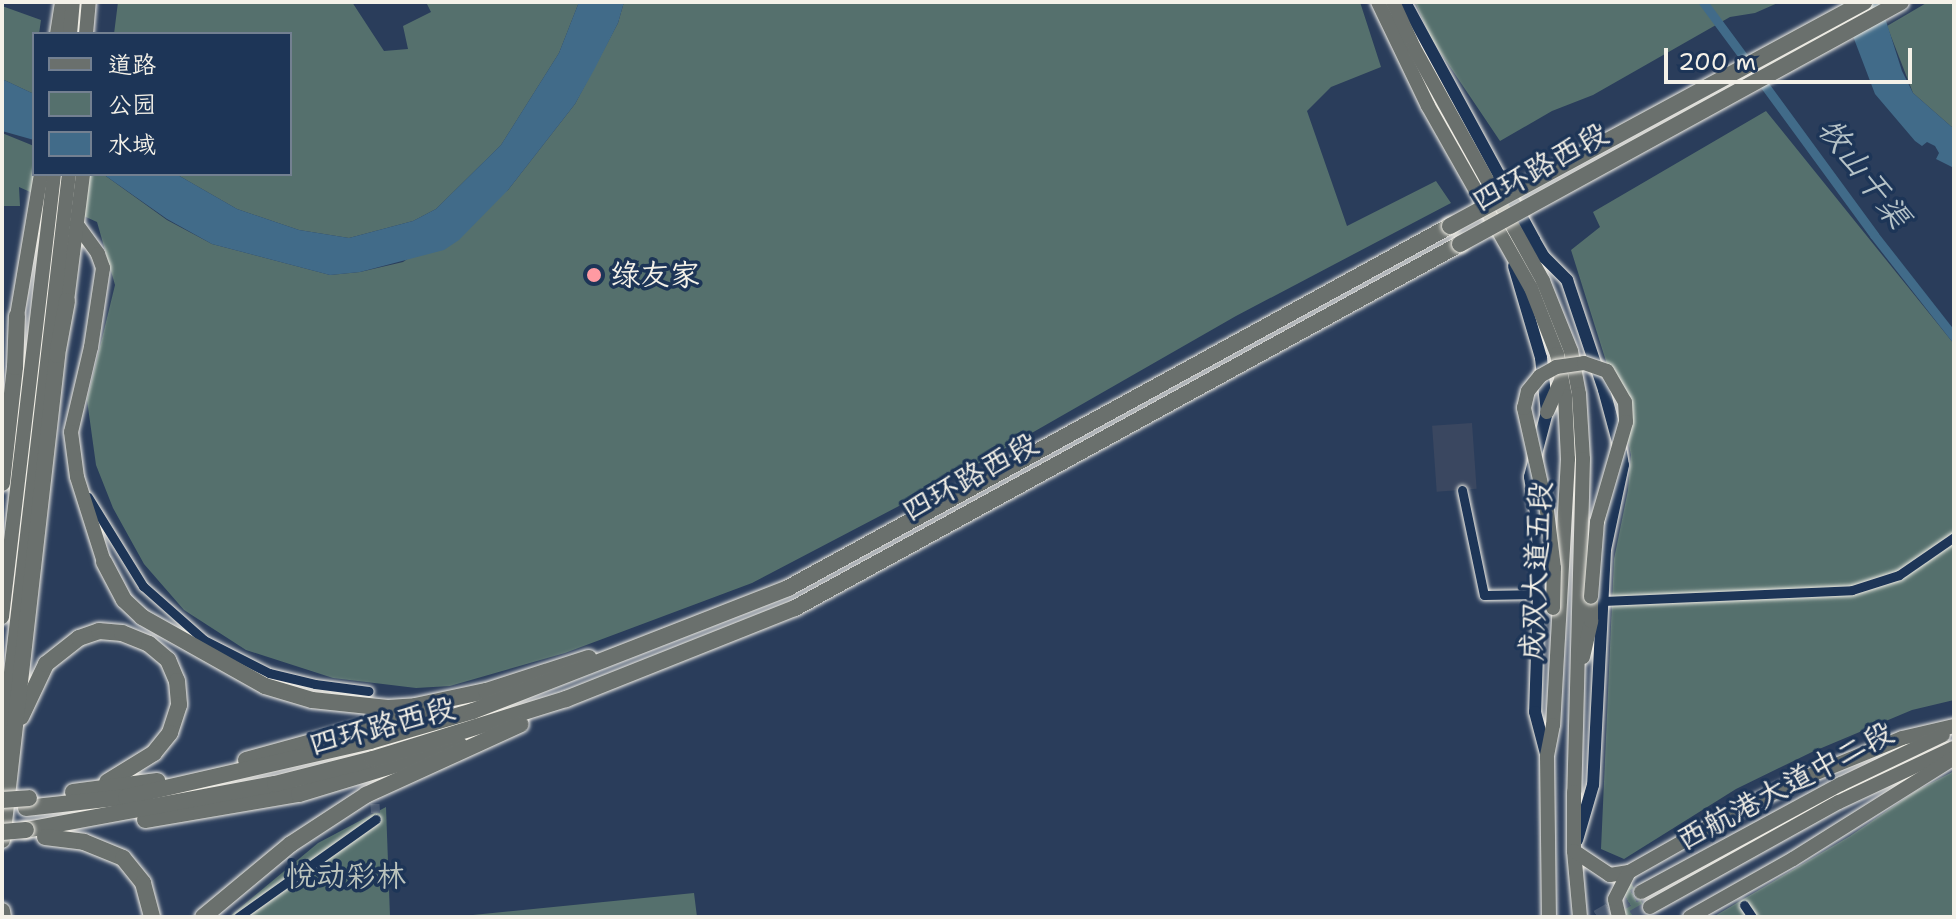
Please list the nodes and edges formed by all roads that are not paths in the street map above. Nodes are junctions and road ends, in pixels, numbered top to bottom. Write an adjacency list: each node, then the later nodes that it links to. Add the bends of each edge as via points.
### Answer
1 (62, 2): 9 (main road)
2 (73, 2): 10 (main road)
3 (92, 2): 11 (main road); 12 (main road)
4 (1378, 2): 19 (main road, 成双大道五段, via 1394,42)
5 (1393, 2): 35 (main road, 成双大道五段, via 1527,251 1571,351 1583,459)
6 (1405, 2): 32 (street, via 1534,240 1567,280 1577,306 1623,465)
7 (1864, 2): 34 (highway, 四环路西段, bridge, via 788,588)
8 (1901, 2): 38 (highway, 四环路西段, bridge, via 795,608)
9 (57, 32)
10 (70, 32)
11 (86, 32)
12 (95, 32)
13 (41, 176): 17 (main road)
14 (53, 176): 17 (main road)
15 (69, 176): 18 (main road)
16 (83, 176): 18 (main road)
17 (45, 200): 21 (main road); 33 (main road)
18 (74, 218): 20 (main road); 26 (main road, via 103,268 71,432); 44 (main road)
19 (1510, 251): 23 (main road, 成双大道五段, via 1545,322); 24 (street, via 1541,358)
20 (67, 301): 42 (highway)
21 (17, 316): 22 (highway)
22 (15, 367): 25 (highway); 27 (highway)
23 (1562, 380): 24 (main road); 39 (main road, 成双大道五段, via 1568,459)
24 (1547, 412): 31 (street, via 1530,477 1538,526)
25 (2, 429)
26 (77, 477): 30 (main road); 36 (street, via 143,586 204,640 269,673)
27 (2, 483)
28 (1462, 490): 31 (street, via 1484,595)
29 (1954, 537): 32 (street, via 1899,575 1852,590)
30 (104, 562): 37 (highway, via 124,600 142,617 265,686 312,700 388,708)
31 (1539, 594): 45 (street, via 1535,712)
32 (1597, 599): 35 (main road); 39 (main road, bridge, via 1597,522 1626,422 1625,402 1607,371 1584,363 1556,367 1540,376 1528,391 1524,408 1554,568); 55 (street, via 1593,785)
33 (2, 617)
34 (652, 641): 37 (highway); 49 (highway, 四环路西段, via 473,711 370,741 126,797)
35 (1576, 689): 55 (main road, 成双大道五段)
36 (369, 691)
37 (486, 691): 47 (highway, via 269,754 162,780)
38 (566, 699): 40 (highway); 53 (highway, 四环路西段, via 388,755)
39 (1553, 725): 45 (main road, 成双大道五段)
40 (515, 727): 53 (highway, via 299,794); 65 (highway, via 366,795 278,853)
41 (1954, 728): 56 (main road, via 1902,738 1809,776); 57 (main road, 西航港大道中二段)
42 (15, 730): 47 (highway, via 46,664 79,638 99,631 135,635 168,660 179,705 170,733 154,753 114,780); 54 (highway)
43 (1954, 748): 59 (main road, 西航港大道中二段, via 1839,802)
44 (2, 750)
45 (1547, 756): 60 (main road, 成双大道五段)
46 (1954, 758): 69 (main road)
47 (72, 792): 49 (highway)
48 (2, 800): 49 (highway, bridge)
49 (27, 803): 50 (highway, 四环路西段)
50 (2, 811)
51 (376, 819): 66 (street)
52 (2, 832): 53 (highway, 四环路西段, bridge)
53 (33, 836): 54 (highway); 64 (highway, via 84,842 123,858 143,883)
54 (2, 841)
55 (1574, 851): 56 (main road, via 1610,875); 61 (main road, 成双大道五段)
56 (1629, 872): 68 (main road, via 1615,899)
57 (1641, 892)
58 (1744, 905): 70 (street)
59 (1650, 907)
60 (1548, 910): 67 (main road)
61 (1580, 910)
62 (2, 911): 63 (highway)
63 (3, 917)
64 (152, 917)
65 (203, 917)
66 (238, 917)
67 (1538, 917)
68 (1619, 917)
69 (1690, 917)
70 (1752, 917)

